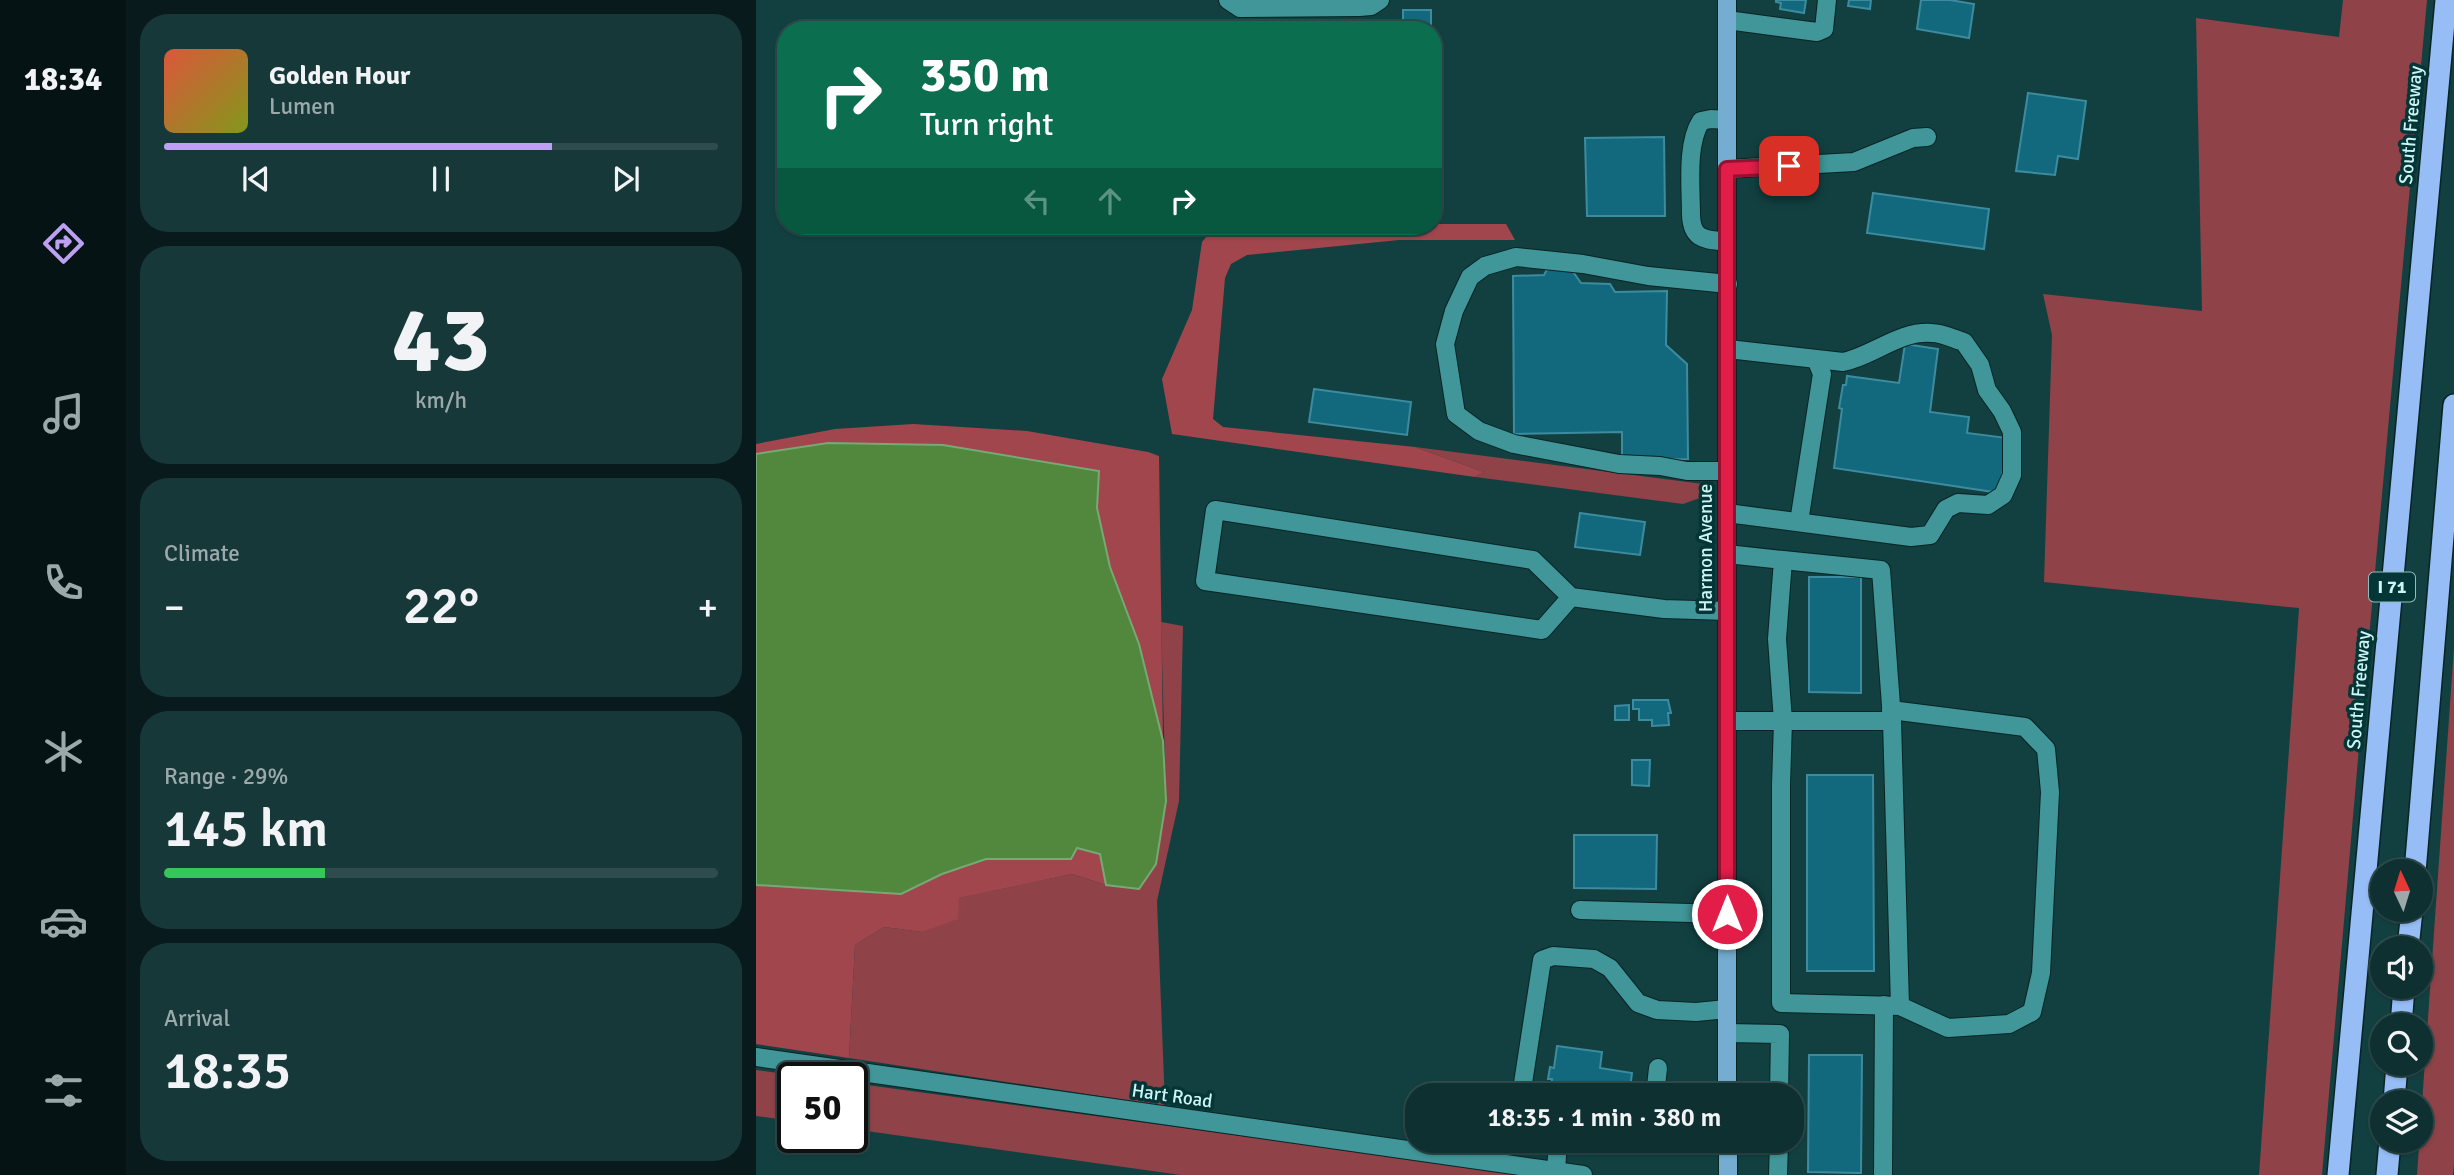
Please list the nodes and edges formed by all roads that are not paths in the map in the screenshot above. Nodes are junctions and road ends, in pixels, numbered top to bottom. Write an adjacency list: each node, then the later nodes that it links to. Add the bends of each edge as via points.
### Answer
1 (1228, 0): 2 (street, via 1240,8 1359,7)
2 (1380, 0)
3 (1727, 0): 6 (main road, Harmon Avenue)
4 (1827, 0): 6 (street, via 1824,29 1817,32)
5 (2446, 0): 49 (highway, South Freeway / I 71)
6 (1727, 20): 7 (main road, Harmon Avenue)
7 (1727, 120): 9 (main road, Harmon Avenue); 10 (street, via 1701,121 1695,130 1690,215 1695,233)
8 (1927, 137): 9 (street, via 1913,138 1854,162)
9 (1727, 169): 10 (main road, Harmon Avenue)
10 (1727, 242): 11 (main road, Harmon Avenue)
11 (1728, 284): 12 (main road, Harmon Avenue); 15 (street, via 1516,257 1485,265 1470,277 1445,344 1456,414 1479,431 1514,444 1619,464)
12 (1728, 349): 13 (street); 15 (main road, Harmon Avenue)
13 (1816, 359): 17 (street, via 1822,374); 17 (street, via 1843,362 1910,335 1932,332 1964,342 2012,432 2012,466 2003,495 1988,505 1958,503 1946,509 1930,535 1911,537)
14 (2454, 405): 25 (highway, I 71)
15 (1727, 471): 16 (main road, Harmon Avenue)
16 (1727, 513): 17 (street); 18 (main road, Harmon Avenue)
17 (1800, 522)
18 (1727, 554): 19 (street); 21 (main road, Harmon Avenue)
19 (1783, 561): 22 (street, via 1881,570); 24 (street, via 1777,639)
20 (1571, 597): 20 (street, via 1542,630 1205,581 1216,510 1532,560); 21 (street, via 1664,609)
21 (1727, 611): 23 (main road, Harmon Avenue)
22 (1891, 715): 24 (street); 29 (street); 29 (street, via 2025,727 2046,748 2050,792 2041,973 2032,1012 2009,1024 1948,1028)
23 (1727, 721): 24 (street); 27 (main road, Harmon Avenue)
24 (1783, 722): 28 (street)
25 (2417, 859)
26 (1580, 910): 27 (street)
27 (1727, 914): 30 (main road, Harmon Avenue)
28 (1781, 1003): 29 (street); 32 (street)
29 (1892, 1005): 48 (street)
30 (1727, 1009): 31 (main road, Harmon Avenue); 35 (street, via 1657,1010 1637,1003 1610,968 1594,959 1553,956 1542,960)
31 (1727, 1033): 32 (street); 37 (main road, Harmon Avenue)
32 (1780, 1034): 38 (street)
33 (756, 1057): 43 (street, Hart Road)
34 (1658, 1068): 36 (street)
35 (1523, 1083)
36 (1656, 1083)
37 (1727, 1083)
38 (1779, 1083)
39 (1557, 1153): 44 (street)
40 (1728, 1153): 46 (main road)
41 (1779, 1153): 47 (street)
42 (2389, 1153): 50 (highway)
43 (1503, 1170): 44 (street, Hart Road)
44 (1556, 1171): 45 (street, Hart Road)
45 (1583, 1175)
46 (1728, 1175)
47 (1778, 1175)
48 (1884, 1175)
49 (2338, 1175)
50 (2387, 1175)

